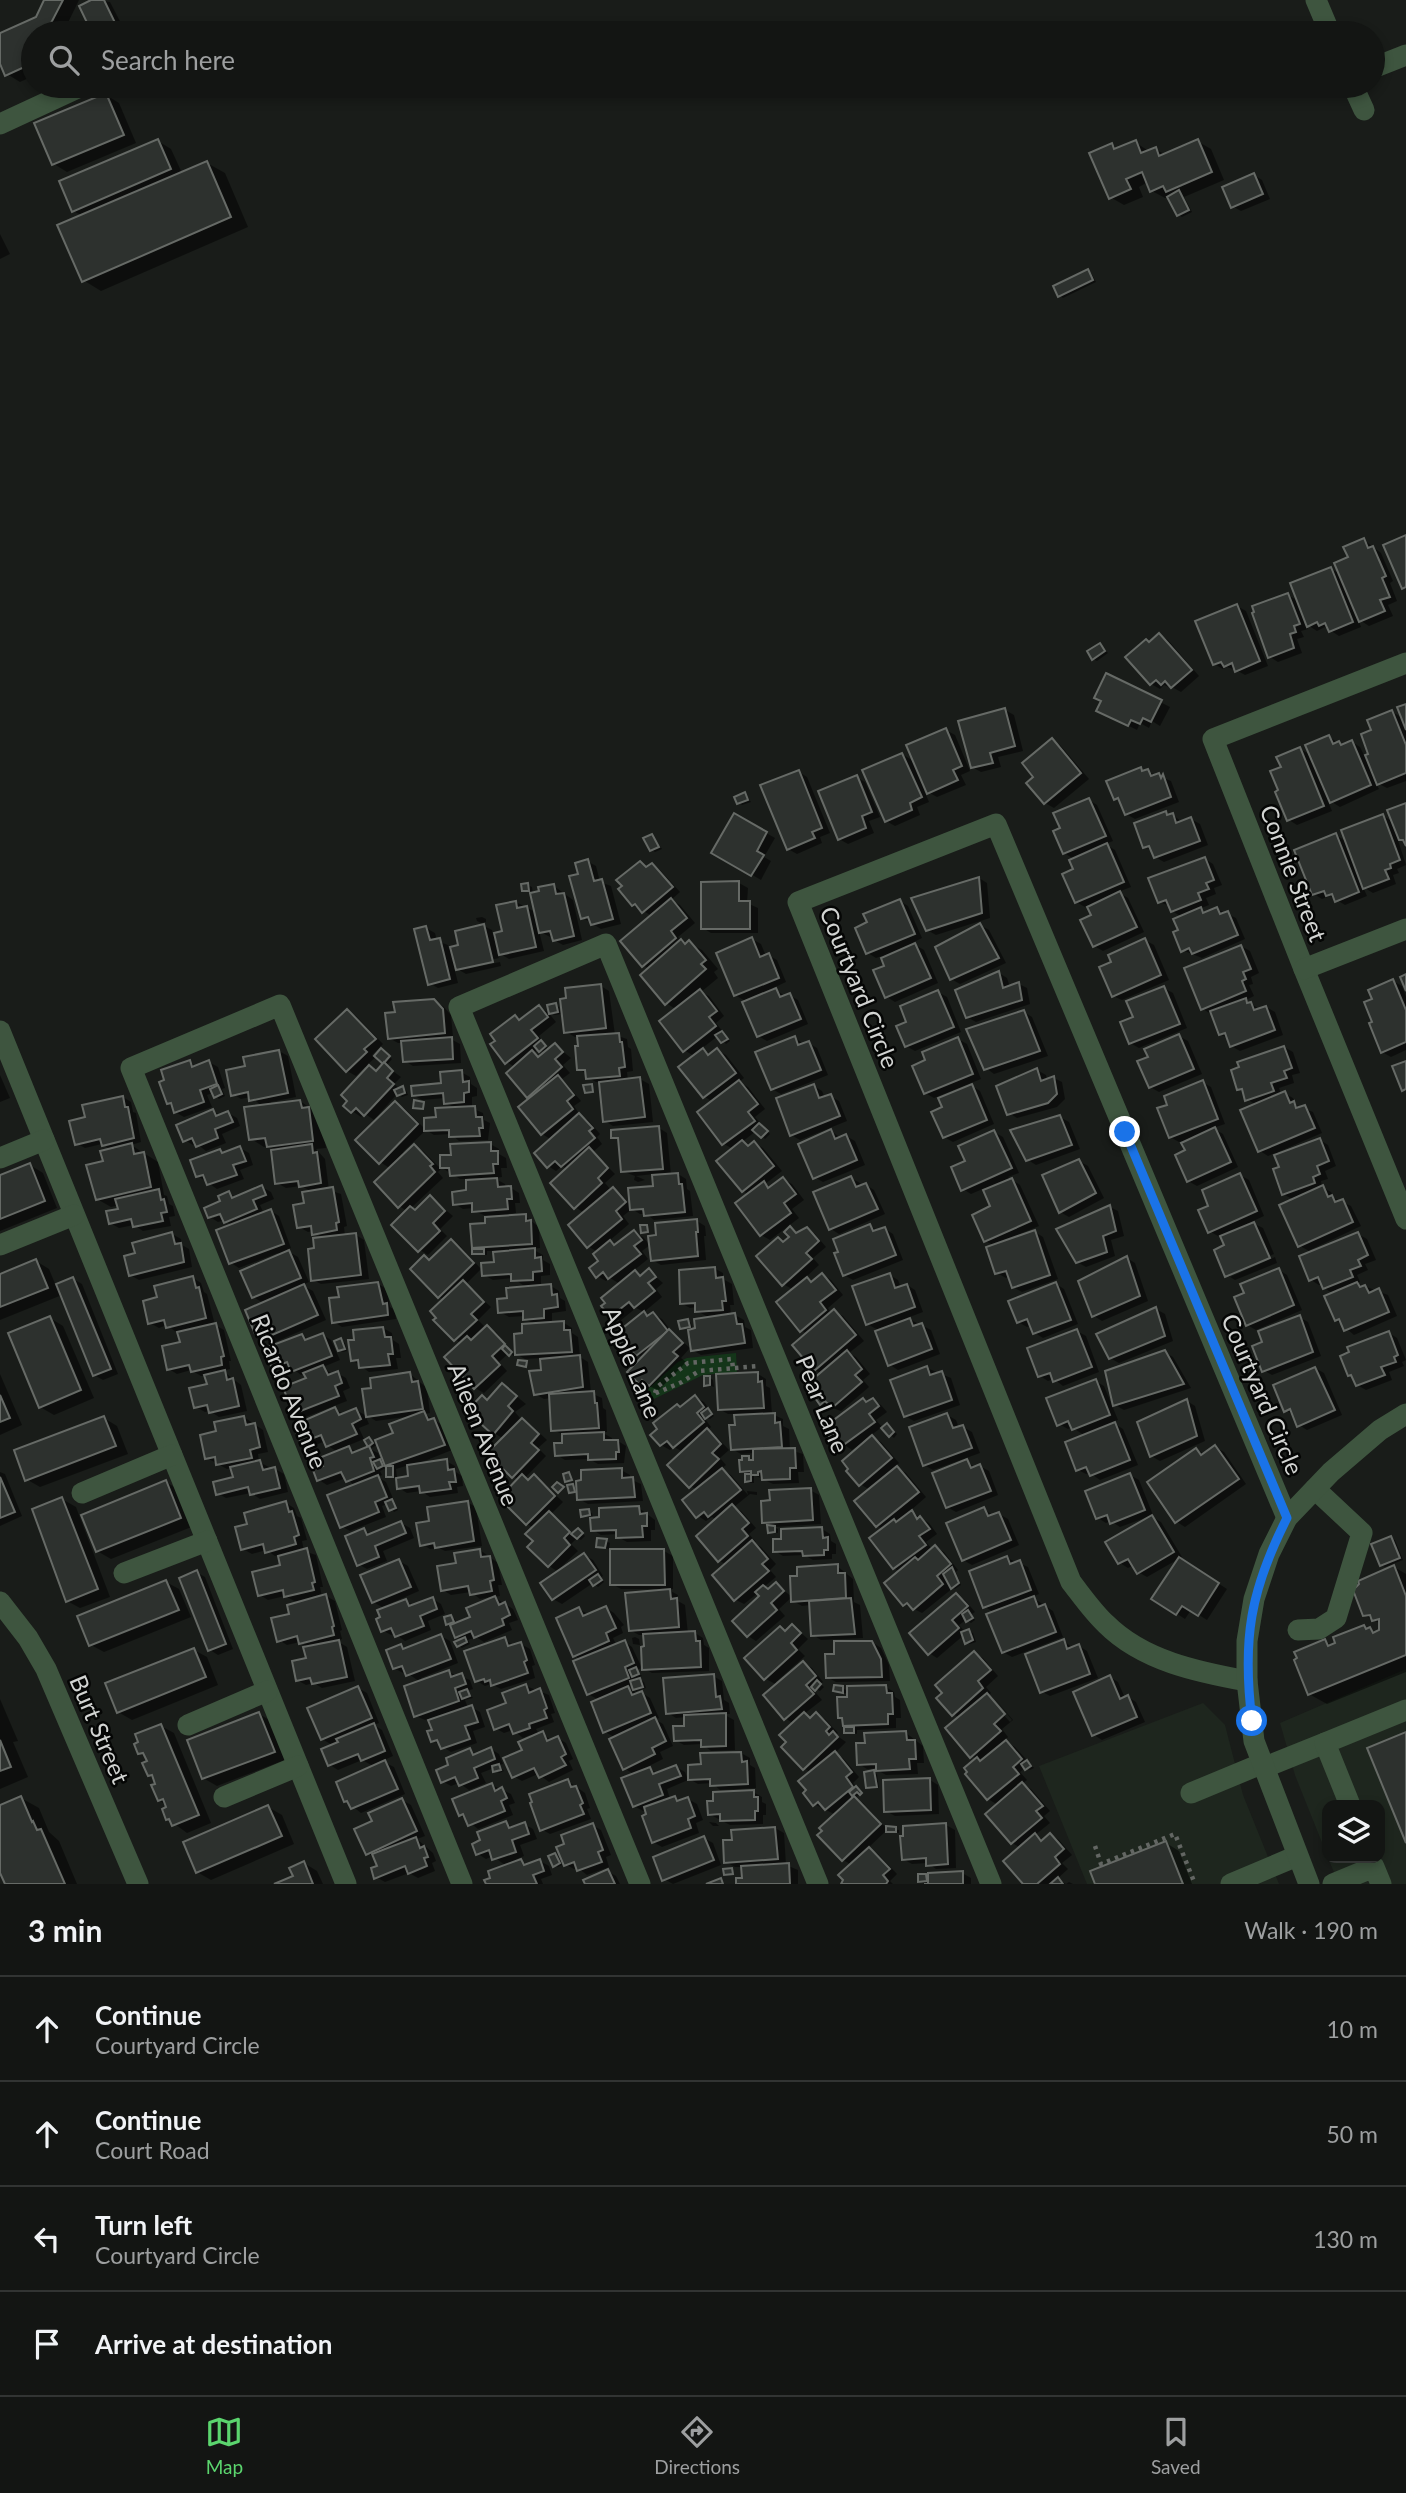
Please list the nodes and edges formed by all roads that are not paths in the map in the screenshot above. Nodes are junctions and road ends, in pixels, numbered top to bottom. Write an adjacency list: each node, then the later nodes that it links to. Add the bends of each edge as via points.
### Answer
1 (1316, 0): 2 (street)
2 (1325, 21)
3 (1406, 55): 4 (street)
4 (1385, 63)
5 (56, 98): 8 (street)
6 (1358, 98): 7 (street)
7 (1364, 110)
8 (0, 124)
9 (1406, 663): 12 (street, Connie Street, via 1213,739)
10 (1406, 929): 12 (street)
11 (606, 944): 46 (street, Apple Lane, via 460,1007); 47 (street, Pear Lane)
12 (1304, 969): 17 (street, Connie Street)
13 (280, 1004): 44 (street, Ricardo Avenue, via 131,1068); 45 (street, Aileen Avenue)
14 (0, 1031): 15 (street)
15 (44, 1140): 16 (street); 18 (street)
16 (0, 1158)
17 (1401, 1188): 19 (street, Connie Street)
18 (75, 1215): 20 (street); 22 (street)
19 (1406, 1219)
20 (0, 1245)
21 (1406, 1414): 23 (street, via 1380,1430)
22 (172, 1455): 24 (street); 26 (street)
23 (1315, 1489): 25 (street); 29 (street, via 1362,1533 1336,1618 1319,1629)
24 (82, 1493)
25 (1287, 1518): 30 (street, via 1254,1599); 30 (street, Courtyard Circle, via 996,824 798,902 1071,1582 1107,1625 1142,1650 1193,1671)
26 (207, 1541): 27 (street); 31 (street)
27 (124, 1573)
28 (0, 1602): 42 (street, Burt Street, via 46,1669)
29 (1298, 1630)
30 (1247, 1681): 36 (street, via 1254,1741)
31 (267, 1691): 33 (street); 35 (street)
32 (1406, 1710): 34 (street)
33 (188, 1725)
34 (1325, 1743): 36 (street); 39 (street)
35 (298, 1766): 38 (street); 43 (street)
36 (1262, 1766): 37 (street); 40 (street)
37 (1191, 1793)
38 (224, 1797)
39 (1348, 1800)
40 (1297, 1856): 48 (street); 49 (street)
41 (1375, 1870): 50 (street)
42 (138, 1884)
43 (346, 1884)
44 (462, 1884)
45 (640, 1884)
46 (818, 1884)
47 (991, 1884)
48 (1231, 1884)
49 (1309, 1884)
50 (1333, 1884)

